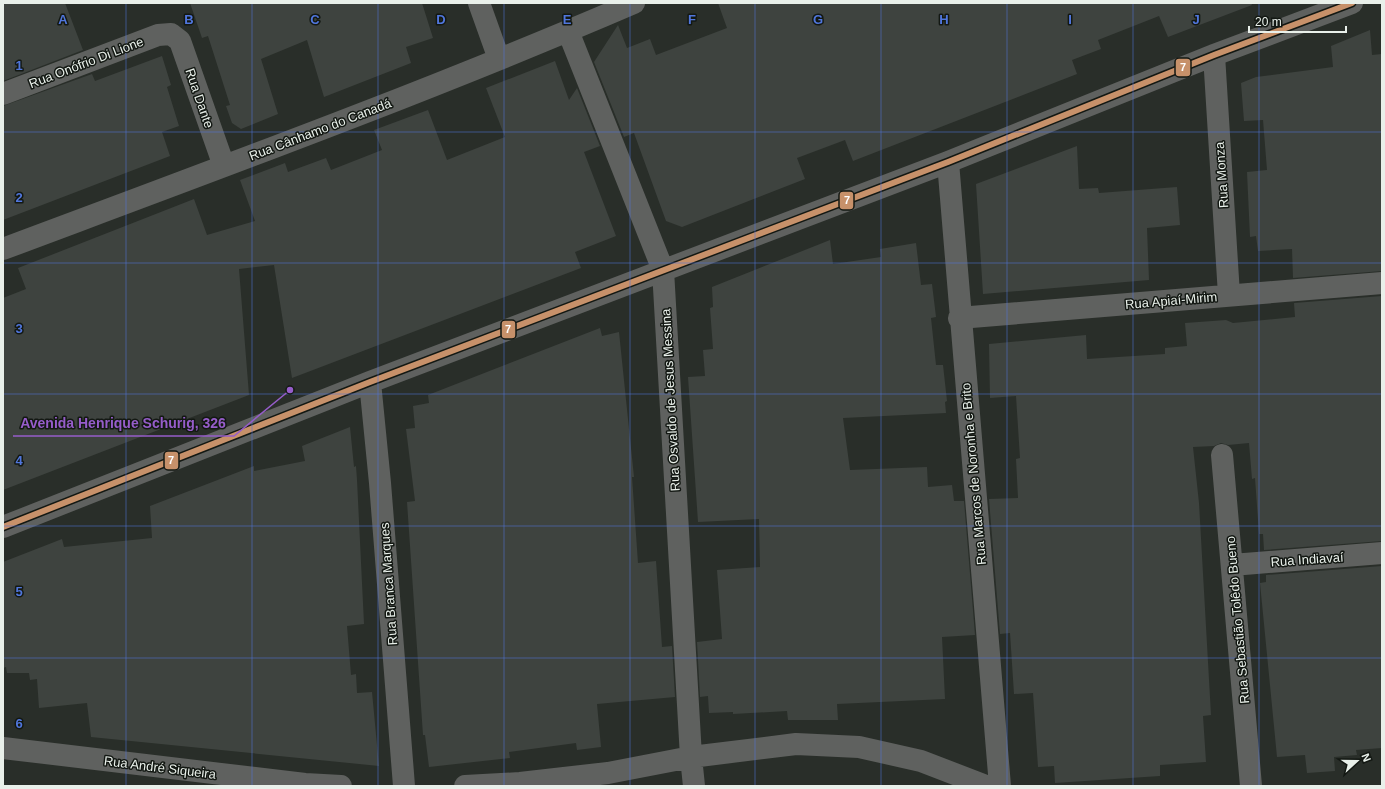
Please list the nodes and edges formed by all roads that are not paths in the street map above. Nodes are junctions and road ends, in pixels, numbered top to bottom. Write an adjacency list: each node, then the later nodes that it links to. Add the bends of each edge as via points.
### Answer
1 (479, 3): 7 (street)
2 (634, 3): 4 (street, Rua Cânhamo do Canadá)
3 (1352, 3): 6 (street)
4 (568, 31): 7 (street, Rua Cânhamo do Canadá); 12 (street, Rua Osvaldo de Jesus Messina)
5 (171, 34): 8 (street, Rua Onófrio Di Lione, via 158,35); 10 (street, Rua Dante, via 180,41)
6 (1214, 55): 9 (street); 14 (street, Rua Monza)
7 (499, 59): 10 (street, Rua Cânhamo do Canadá)
8 (3, 94)
9 (948, 162): 12 (street); 15 (street, Rua Marcos de Noronha e Brito)
10 (224, 166): 11 (street, Rua Cânhamo do Canadá)
11 (3, 249)
12 (663, 270): 16 (street); 22 (street, Rua Osvaldo de Jesus Messina)
13 (1382, 283): 14 (street, Rua Apiaí-Mirim)
14 (1229, 295): 15 (street, Rua Apiaí-Mirim)
15 (959, 318): 28 (street, Rua Marcos de Noronha e Brito)
16 (370, 382): 18 (street); 24 (street, Rua Branca Marques)
17 (1222, 455): 20 (street, Rua Sebastião Tolêdo Bueno)
18 (3, 526)
19 (1382, 553): 20 (street, Rua Indiavaí)
20 (1232, 565): 29 (street, Rua Sebastião Tolêdo Bueno)
21 (3, 748): 23 (street, Rua André Siqueira, via 305,784)
22 (691, 757): 25 (street, via 608,773 520,783); 26 (street, Rua Osvaldo de Jesus Messina); 27 (street, via 796,744 859,746 921,761)
23 (341, 786)
24 (404, 786)
25 (464, 786)
26 (694, 786)
27 (986, 786)
28 (1000, 786)
29 (1252, 786)

